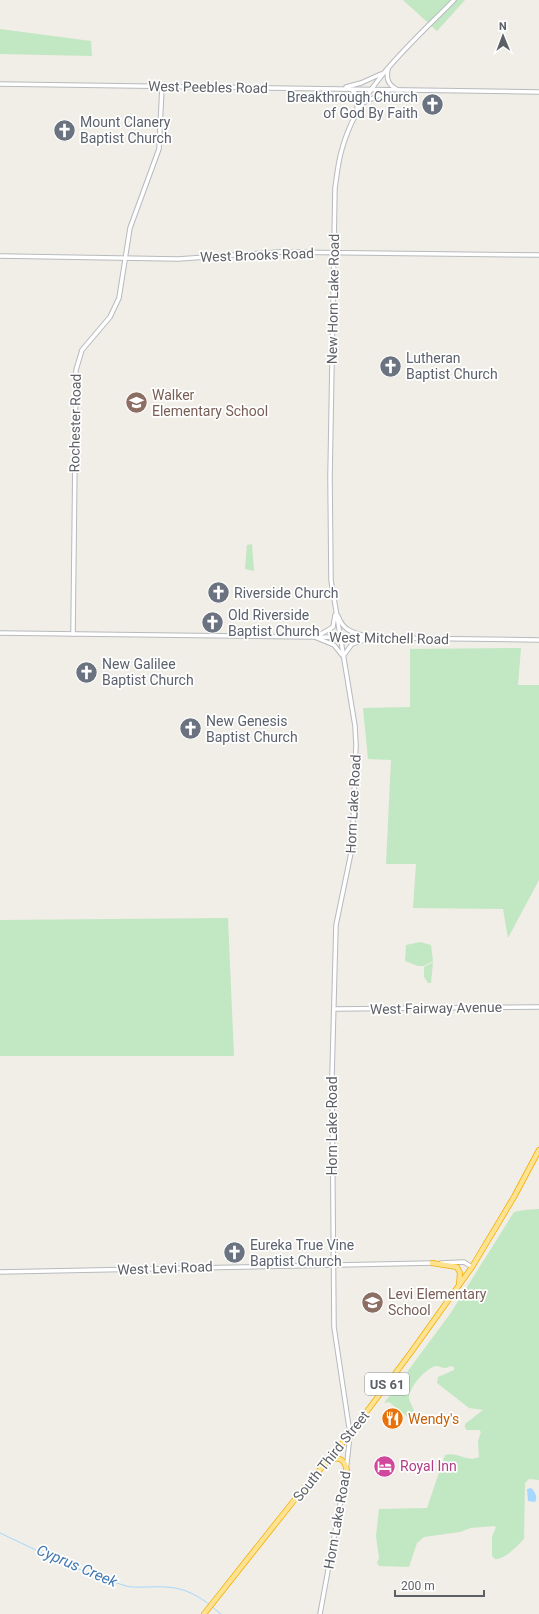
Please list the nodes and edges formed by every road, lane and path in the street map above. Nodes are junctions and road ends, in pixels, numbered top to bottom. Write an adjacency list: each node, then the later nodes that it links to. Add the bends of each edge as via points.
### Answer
1 (454, 0): 2 (main road, New Horn Lake Road)
2 (388, 68): 3 (main road, New Horn Lake Road); 10 (main road, via 387,80 392,87)
3 (384, 73): 6 (main road); 8 (main road, New Horn Lake Road)
4 (0, 84): 5 (main road, West Peebles Road)
5 (162, 87): 6 (main road, West Peebles Road); 17 (main road, Rochester Road, via 159,148 133,216)
6 (341, 89): 7 (main road, West Peebles Road)
7 (352, 89): 8 (main road, West Peebles Road); 13 (main road, via 358,96)
8 (370, 90): 9 (main road, West Peebles Road); 12 (main road, New Horn Lake Road)
9 (392, 90): 10 (main road, West Peebles Road); 12 (main road, via 374,96)
10 (399, 90): 11 (main road, West Peebles Road)
11 (539, 92)
12 (360, 105): 13 (main road, New Horn Lake Road)
13 (357, 110): 14 (main road, New Horn Lake Road, via 342,149 338,168 335,188)
14 (335, 253): 16 (main road, West Brooks Road); 17 (main road, West Brooks Road, via 279,252 178,259); 18 (main road, New Horn Lake Road, via 330,539)
15 (0, 256): 17 (main road, West Brooks Road)
16 (539, 256)
17 (126, 258): 20 (main road, Rochester Road, via 117,305 82,350 75,376)
18 (335, 610): 21 (main road, via 333,627); 22 (main road, New Horn Lake Road); 23 (main road, via 345,629)
19 (0, 634): 20 (main road, West Mitchell Road)
20 (73, 634): 21 (main road, West Mitchell Road)
21 (314, 637): 22 (main road, West Mitchell Road); 25 (main road, via 334,644)
22 (340, 638): 23 (main road, West Mitchell Road); 25 (main road, Horn Lake Road)
23 (370, 638): 24 (main road, West Mitchell Road); 25 (main road, via 352,644)
24 (539, 640)
25 (343, 656): 27 (main road, Horn Lake Road, via 356,745 352,848 336,925)
26 (539, 1007): 27 (main road, West Fairway Avenue)
27 (334, 1009): 30 (main road, Horn Lake Road)
28 (539, 1150): 31 (highway, South Third Street / US 61)
29 (432, 1263): 30 (main road, West Levi Road); 31 (main road, West Levi Road, via 464,1262); 33 (highway, via 457,1267 460,1273)
30 (332, 1265): 32 (main road, West Levi Road); 34 (main road, Horn Lake Road, via 334,1327)
31 (472, 1267): 33 (highway, South Third Street / US 61)
32 (0, 1272)
33 (459, 1285): 34 (highway, South Third Street / US 61)
34 (350, 1434): 35 (highway, South Third Street / US 61); 36 (main road, Horn Lake Road)
35 (326, 1463): 36 (highway, via 341,1459); 37 (highway, South Third Street / US 61)
36 (347, 1471): 38 (main road, Horn Lake Road)
37 (206, 1613)
38 (320, 1614)

